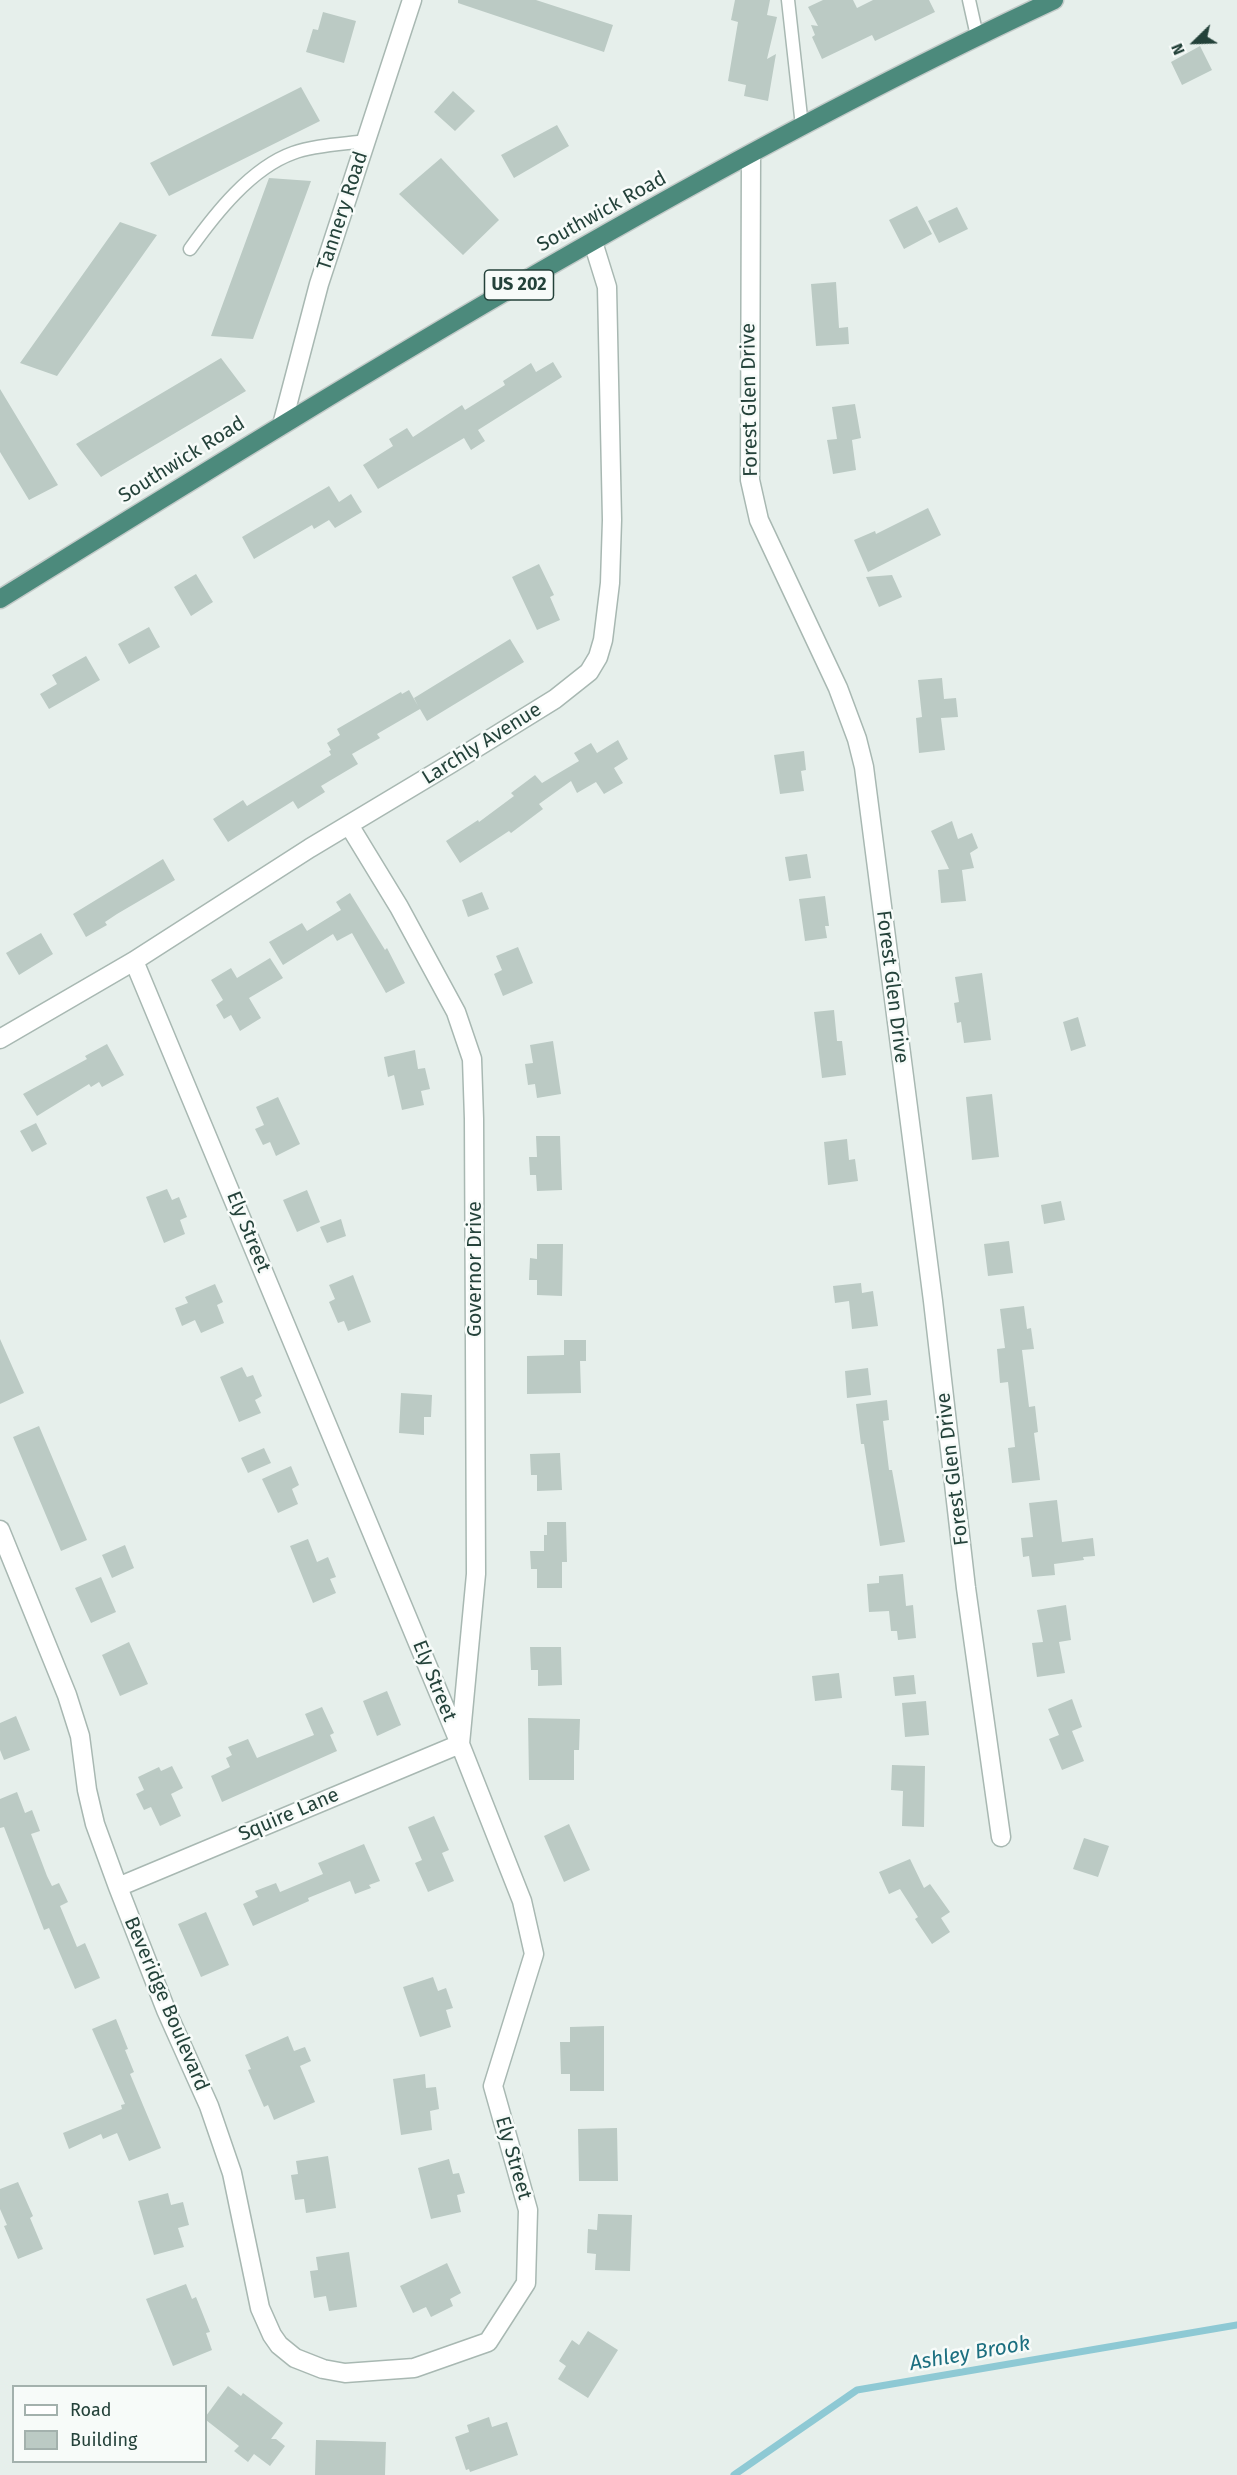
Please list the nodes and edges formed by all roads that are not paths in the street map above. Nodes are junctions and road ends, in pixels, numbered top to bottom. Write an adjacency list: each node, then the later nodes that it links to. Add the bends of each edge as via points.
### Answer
1 (412, 0): 7 (street, Tannery Road)
2 (788, 0): 6 (lane)
3 (969, 0): 5 (lane)
4 (1053, 0): 5 (highway, Southwick Road / US 202)
5 (978, 36): 6 (highway, Southwick Road / US 202)
6 (802, 126): 8 (highway, Southwick Road / US 202)
7 (366, 141): 10 (lane, via 294,153 267,167 214,214); 11 (street, Tannery Road, via 319,284)
8 (751, 154): 9 (highway, Southwick Road / US 202); 18 (street, Forest Glen Drive, via 750,480 759,520 838,688 864,767 966,1588)
9 (592, 242): 11 (highway, Southwick Road / US 202); 13 (street, Larchly Avenue, via 607,287 612,509 608,602 598,657 589,672 555,699)
10 (190, 249)
11 (282, 425): 12 (highway, Southwick Road / US 202)
12 (0, 598)
13 (349, 825): 14 (street, Larchly Avenue); 17 (street, Governor Drive, via 456,1012 472,1059 476,1574)
14 (134, 961): 15 (street, Larchly Avenue); 17 (street, Ely Street)
15 (0, 1040)
16 (1, 1534): 19 (street, Beveridge Boulevard, via 67,1695 80,1736 95,1824)
17 (460, 1744): 19 (street, Squire Lane); 20 (street, Ely Street, via 522,1901 534,1954 493,2086 528,2210 526,2283 488,2342)
18 (1001, 1837)
19 (117, 1887): 20 (street, Beveridge Boulevard, via 209,2106 232,2173 260,2308 272,2335 287,2353 322,2369 362,2373)
20 (414, 2368)

